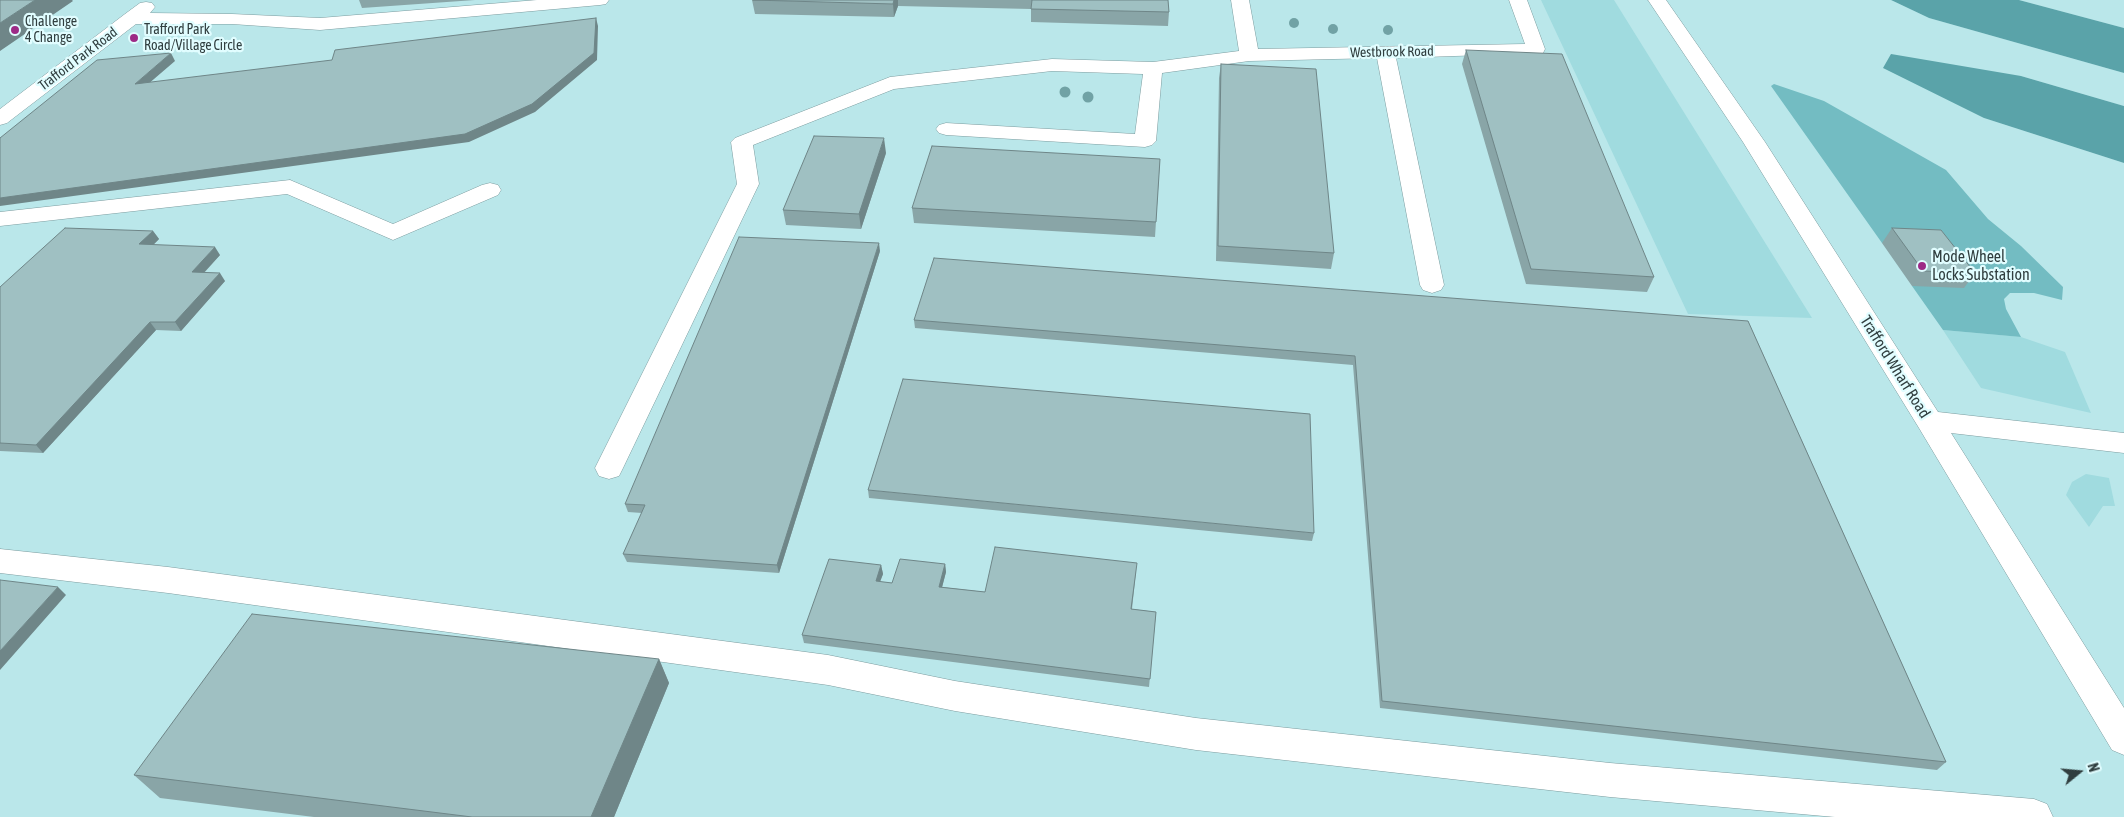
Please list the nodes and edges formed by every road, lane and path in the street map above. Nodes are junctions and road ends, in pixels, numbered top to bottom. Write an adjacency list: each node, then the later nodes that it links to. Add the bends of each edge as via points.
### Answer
1 (155, 0): 6 (street, Trafford Park Road)
2 (600, 0): 6 (street, via 320,24)
3 (1240, 0): 8 (street)
4 (1518, 0): 7 (street, Westbrook Road, via 1536,49)
5 (1657, 0): 15 (street, Trafford Wharf Road, via 1754,142)
6 (131, 18): 10 (street, Trafford Park Road)
7 (1385, 52): 8 (street, Westbrook Road); 14 (street)
8 (1249, 55): 9 (street, Westbrook Road)
9 (1153, 68): 11 (street, via 1145,141); 17 (street, Westbrook Road, via 1052,64 890,84 742,142 748,184)
10 (0, 118)
11 (946, 130)
12 (490, 190): 13 (street, via 393,233 290,187)
13 (0, 219)
14 (1432, 285)
15 (1929, 421): 16 (street); 19 (street, Trafford Wharf Road)
16 (2124, 443)
17 (609, 468)
18 (0, 561): 20 (street, via 168,580 818,669 955,696 1196,734 1610,780)
19 (2124, 739)
20 (2034, 817)

